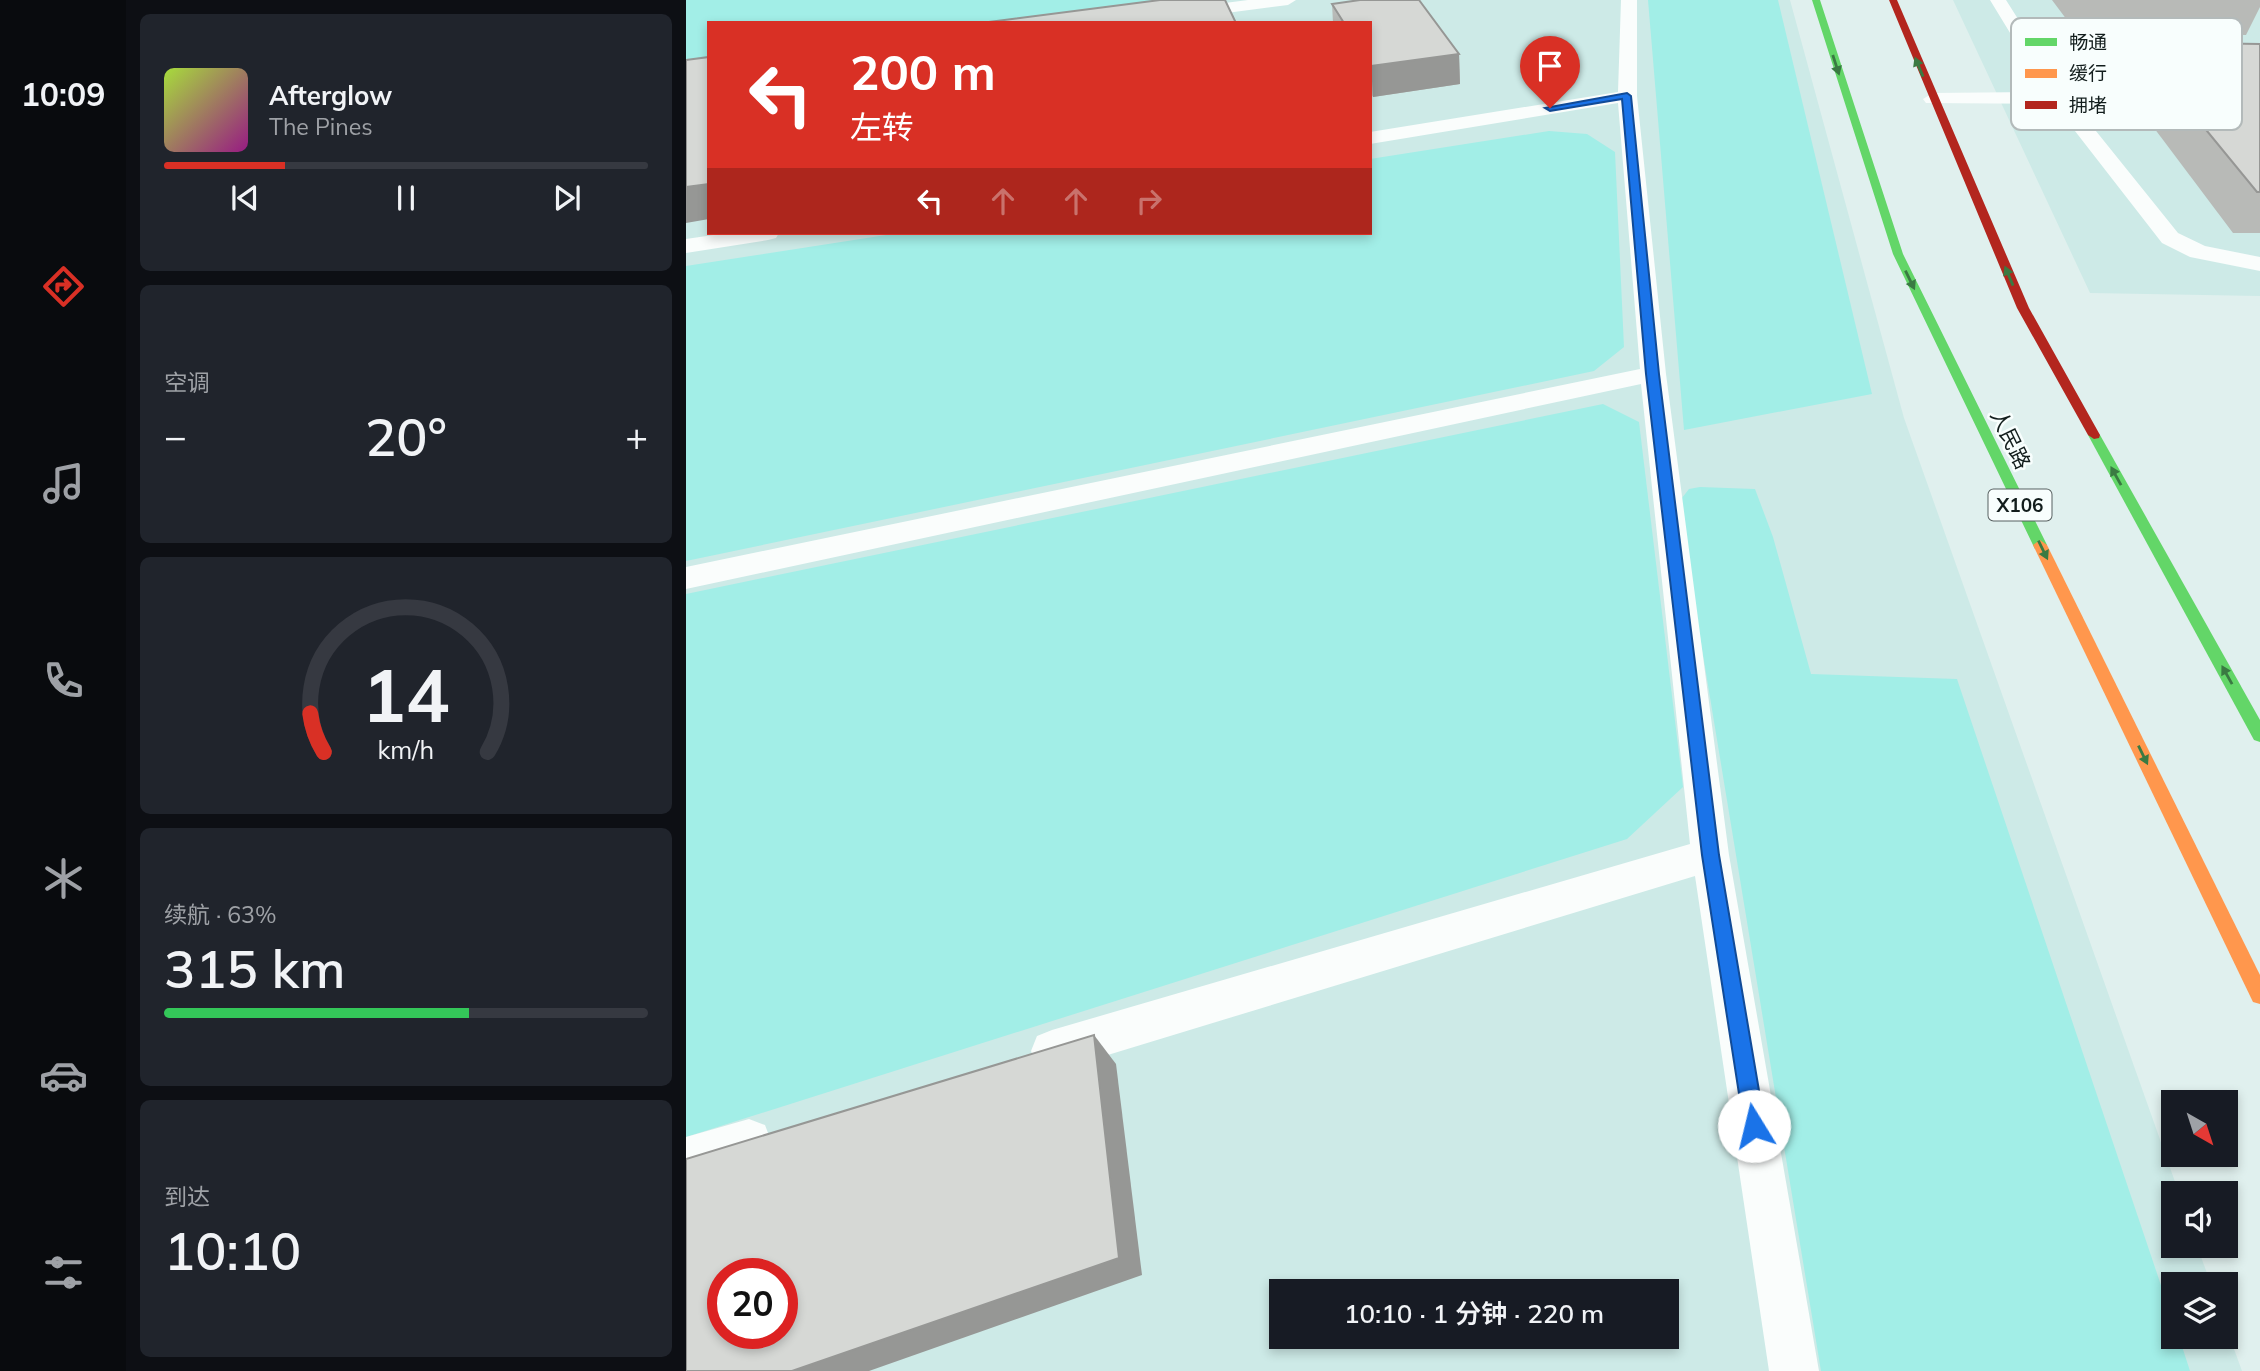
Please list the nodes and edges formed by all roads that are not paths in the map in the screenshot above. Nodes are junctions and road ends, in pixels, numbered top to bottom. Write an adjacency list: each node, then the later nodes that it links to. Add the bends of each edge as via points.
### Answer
1 (1629, 0): 10 (lane)
2 (1816, 0): 22 (main road, 人民路 / X106, one-way to 22, via 1898,254)
3 (1893, 0): 11 (main road, one-way to 3)
4 (1998, 0): 7 (lane)
5 (1291, 4): 6 (lane)
6 (1127, 21)
7 (2011, 21)
8 (2242, 56): 9 (lane)
9 (2260, 56)
10 (1627, 96): 14 (lane); 18 (lane)
11 (1933, 99): 12 (lane); 20 (main road, one-way to 11, via 2022,308)
12 (2011, 99)
13 (2084, 130): 17 (lane, via 2169,238 2198,252)
14 (1372, 138)
15 (755, 235): 16 (lane)
16 (686, 246)
17 (2260, 264)
18 (1653, 374): 19 (lane); 21 (lane)
19 (686, 578)
20 (2260, 735)
21 (1710, 855): 23 (lane); 26 (lane)
22 (2260, 995)
23 (1019, 1060)
24 (779, 1132): 25 (lane)
25 (686, 1159)
26 (1794, 1371)

